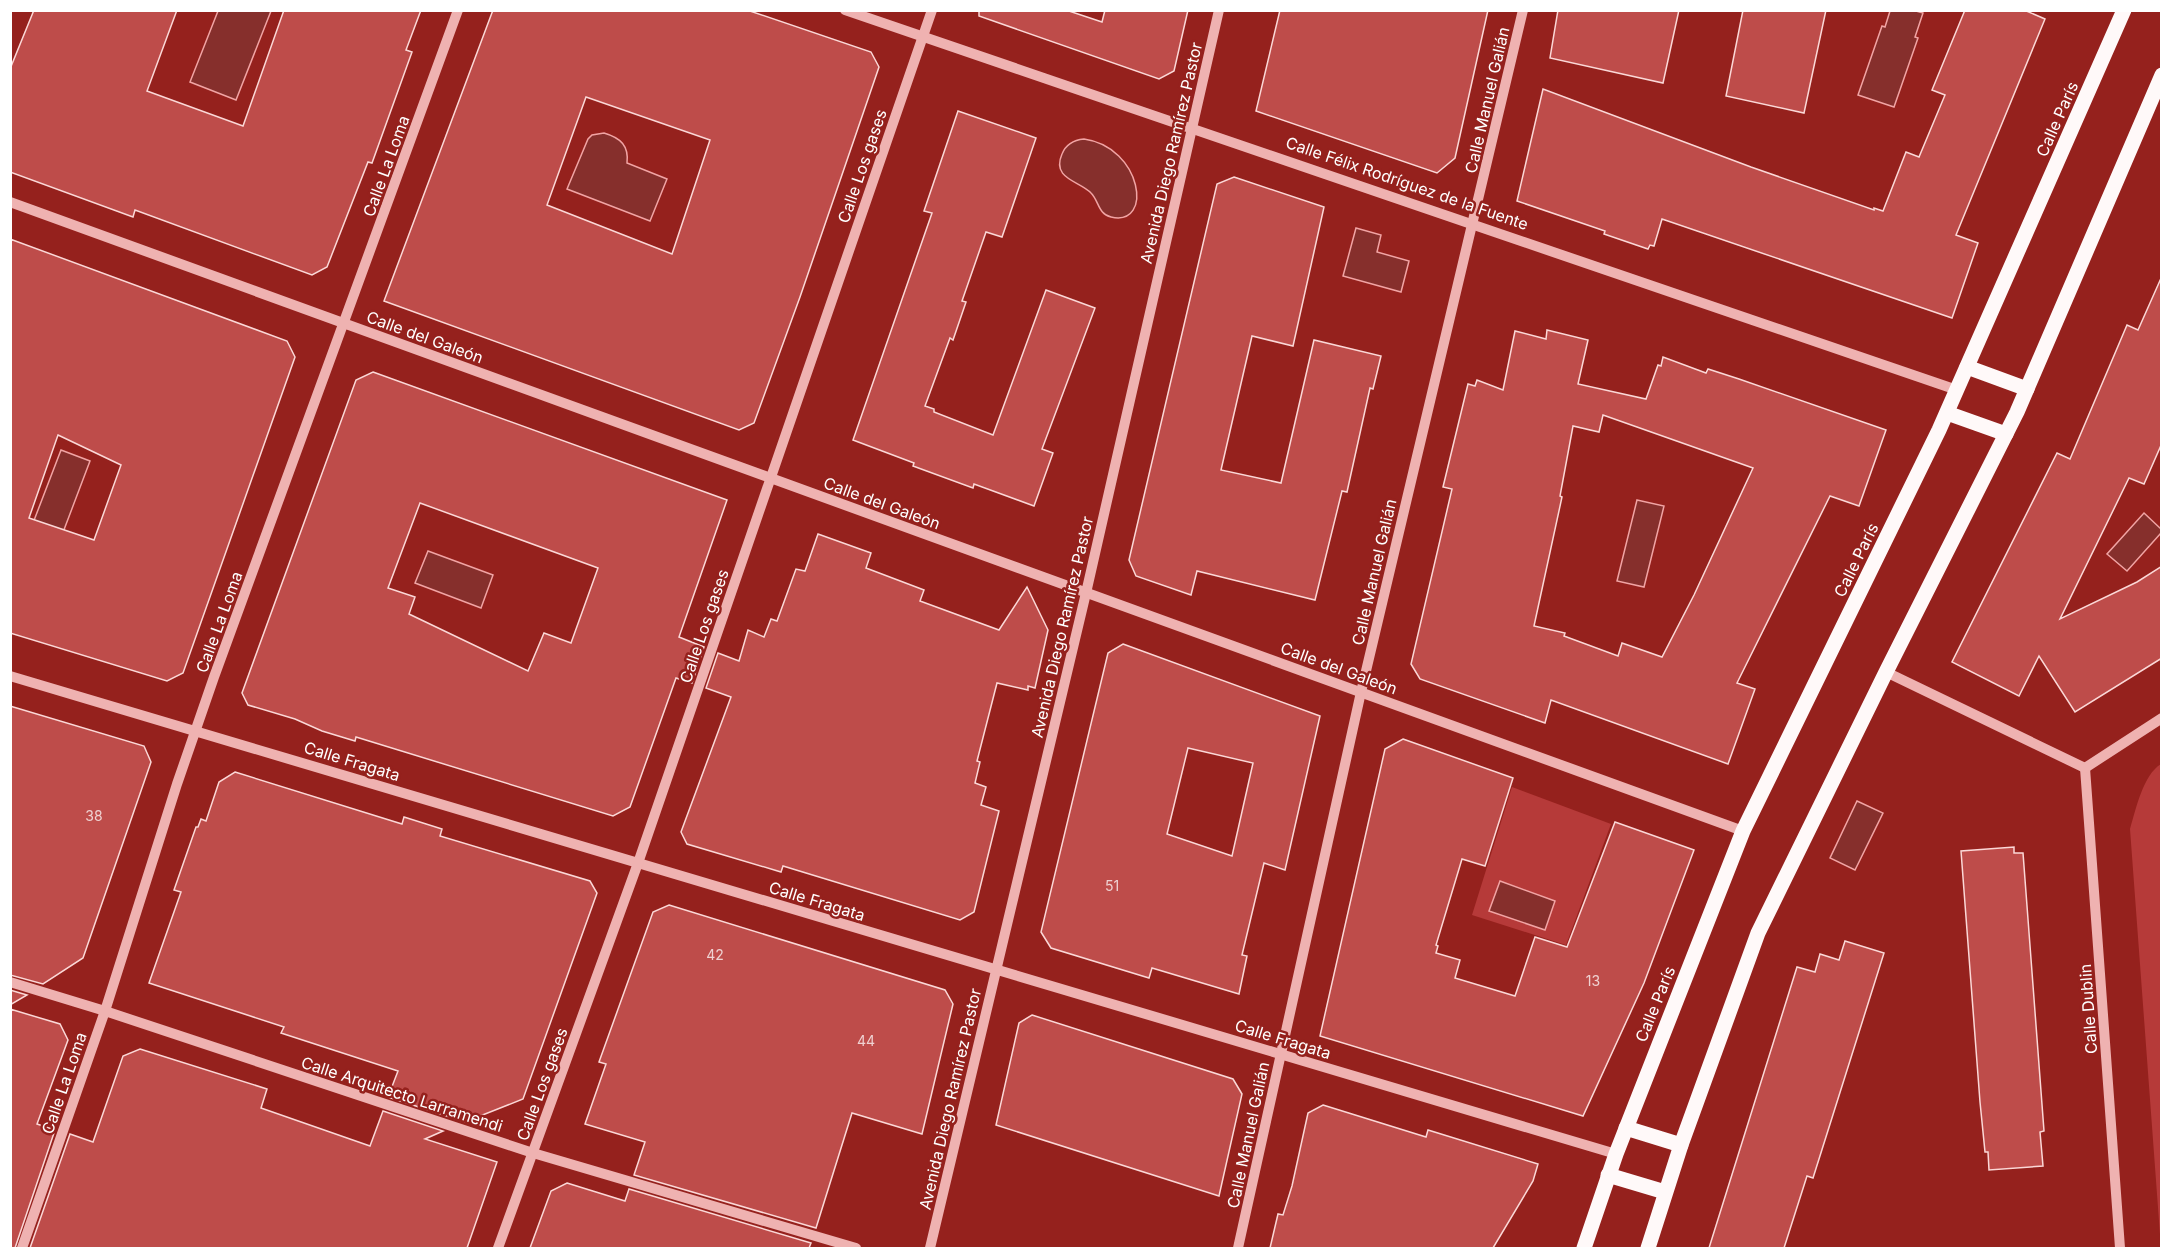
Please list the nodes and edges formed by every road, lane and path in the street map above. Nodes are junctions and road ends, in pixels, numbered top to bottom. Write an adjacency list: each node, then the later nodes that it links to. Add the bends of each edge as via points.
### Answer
1 (458, 10): 12 (street, Calle La Loma)
2 (844, 10): 7 (street, Calle Félix Rodríguez de la Fuente)
3 (932, 10): 7 (street, Calle Los gases)
4 (1219, 10): 9 (street, Avenida Diego Ramírez Pastor)
5 (1523, 10): 11 (street, Calle Manuel Galián)
6 (2124, 10): 13 (main road, Calle París)
7 (922, 37): 9 (street, Calle Félix Rodríguez de la Fuente); 18 (street, Calle Los gases)
8 (2162, 75): 14 (main road)
9 (1192, 129): 11 (street, Calle Félix Rodríguez de la Fuente); 19 (street, Avenida Diego Ramírez Pastor)
10 (10, 202): 12 (street, Calle del Galeón)
11 (1473, 224): 15 (street, Calle Félix Rodríguez de la Fuente); 22 (street, Calle Manuel Galián)
12 (345, 323): 18 (street, Calle del Galeón); 24 (street, Calle La Loma)
13 (1967, 367): 14 (main road); 15 (main road, Calle París)
14 (2027, 389): 17 (main road)
15 (1957, 390): 16 (main road, Calle París)
16 (1947, 413): 17 (main road); 26 (main road, Calle París)
17 (2006, 434): 20 (main road)
18 (771, 478): 19 (street, Calle del Galeón); 27 (street, Calle Los gases)
19 (1086, 593): 22 (street, Calle del Galeón); 28 (street, Avenida Diego Ramírez Pastor)
20 (1886, 672): 25 (street); 33 (main road, via 1758,933)
21 (10, 676): 24 (street, Calle Fragata)
22 (1360, 692): 26 (street, Calle del Galeón); 31 (street, Calle Manuel Galián)
23 (2162, 718): 25 (street)
24 (196, 730): 27 (street, Calle Fragata); 30 (street, Calle La Loma)
25 (2085, 768): 45 (street, Calle Dublin)
26 (1743, 831): 32 (main road, Calle París)
27 (638, 863): 28 (street, Calle Fragata); 34 (street, Calle Los gases)
28 (996, 969): 31 (street, Calle Fragata); 41 (street, Avenida Diego Ramírez Pastor)
29 (10, 982): 30 (street, Calle Arquitecto Larramendi)
30 (105, 1011): 34 (street, Calle Arquitecto Larramendi); 38 (street, Calle La Loma)
31 (1281, 1054): 35 (street, Calle Fragata); 42 (street, Calle Manuel Galián)
32 (1626, 1128): 33 (main road); 35 (main road, Calle París)
33 (1681, 1145): 37 (main road)
34 (533, 1153): 39 (street, Calle Los gases); 40 (street, Calle Arquitecto Larramendi)
35 (1616, 1154): 36 (main road, Calle París)
36 (1608, 1175): 37 (main road); 43 (main road, Calle París)
37 (1665, 1192): 44 (main road)
38 (22, 1248)
39 (498, 1248)
40 (856, 1248)
41 (930, 1248)
42 (1238, 1248)
43 (1584, 1248)
44 (1648, 1248)
45 (2120, 1248)

